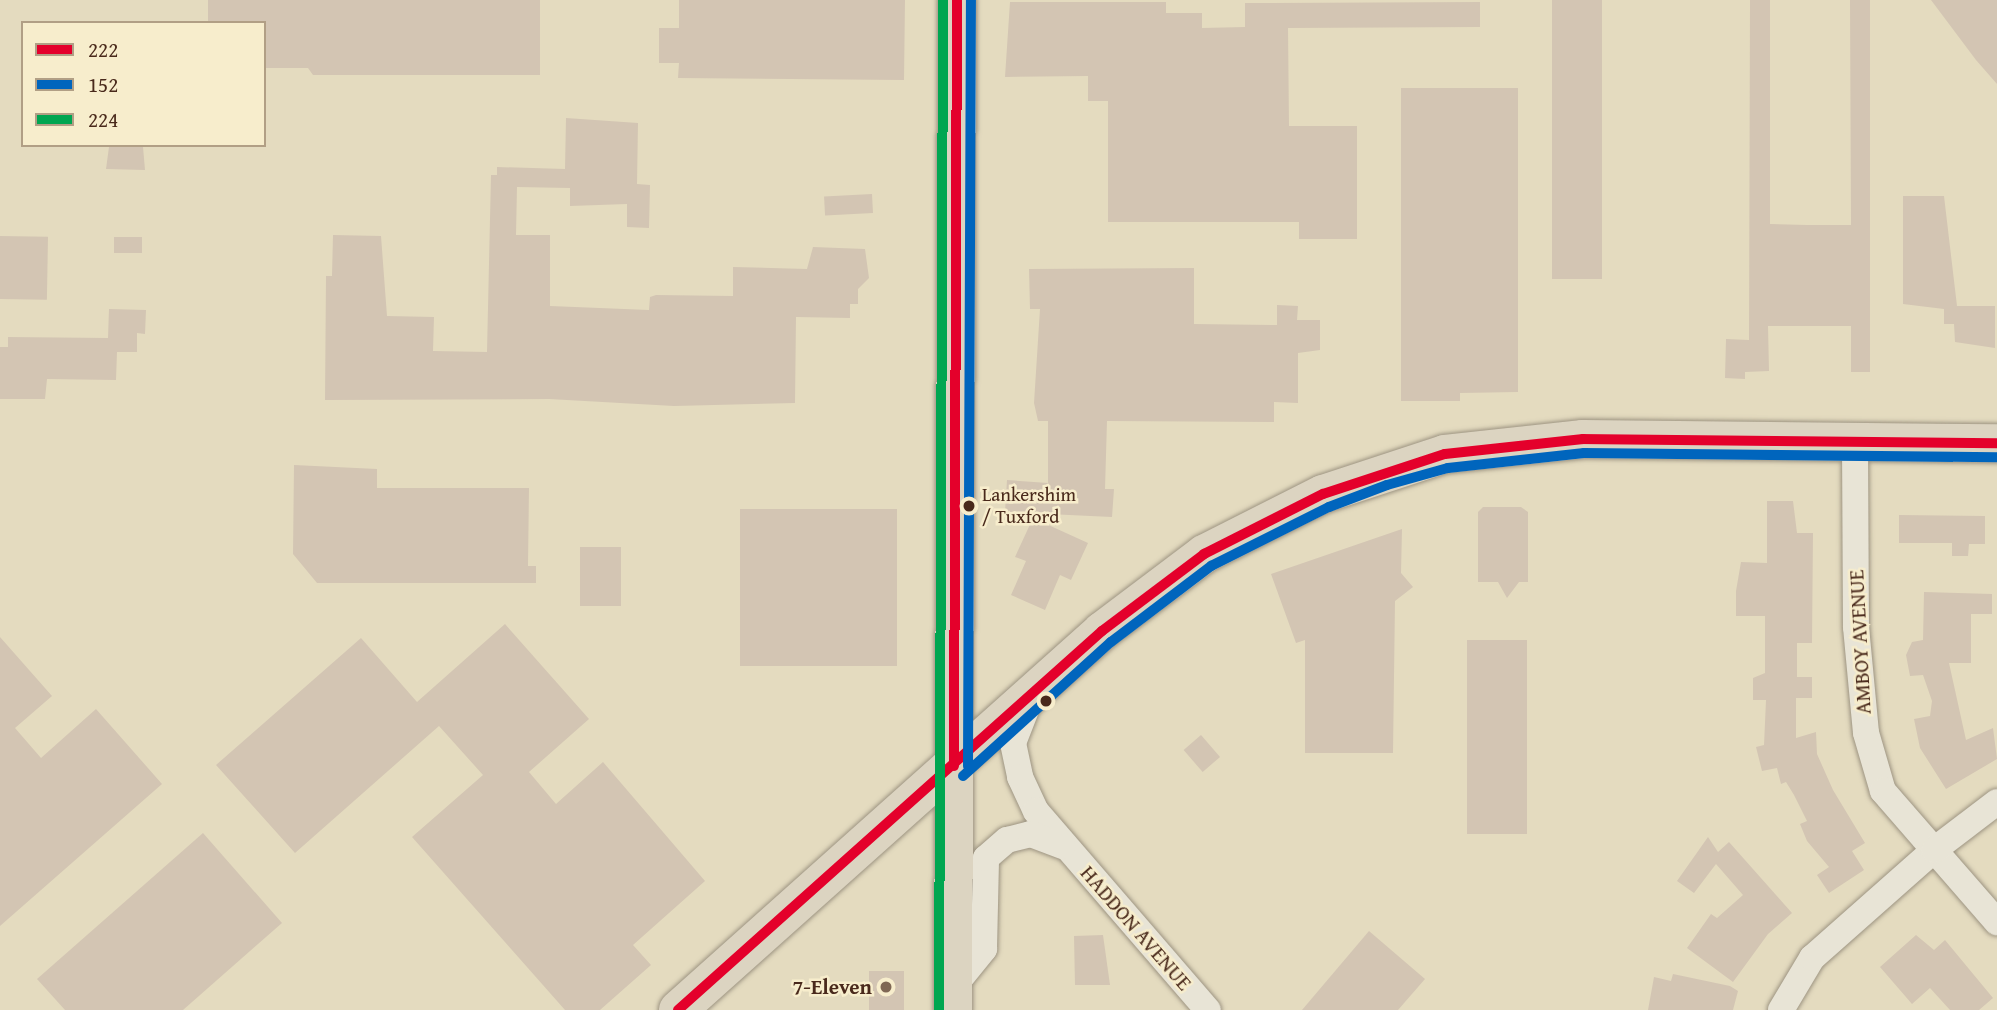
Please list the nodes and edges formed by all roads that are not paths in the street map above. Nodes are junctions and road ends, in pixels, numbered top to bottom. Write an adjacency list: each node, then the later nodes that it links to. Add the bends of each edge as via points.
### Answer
1 (957, 0): 5 (main road)
2 (1856, 442): 3 (main road); 4 (main road, via 1583,439 1445,454 1323,494 1204,554 1102,631); 8 (street, AMBOY AVENUE, via 1856,627 1866,733 1883,791)
3 (1997, 443)
4 (1031, 695): 5 (main road); 7 (street, HADDON AVENUE, via 1013,743 1016,765 1036,811)
5 (954, 766): 10 (main road); 11 (main road)
6 (1997, 802): 8 (street)
7 (1065, 847): 10 (street, HADDON AVENUE, via 1031,834 1007,840 986,858 984,949); 12 (street, HADDON AVENUE)
8 (1934, 849): 9 (street, AMBOY AVENUE); 13 (street, via 1812,958)
9 (1997, 922)
10 (954, 998)
11 (678, 1010)
12 (1208, 1010)
13 (1781, 1010)

